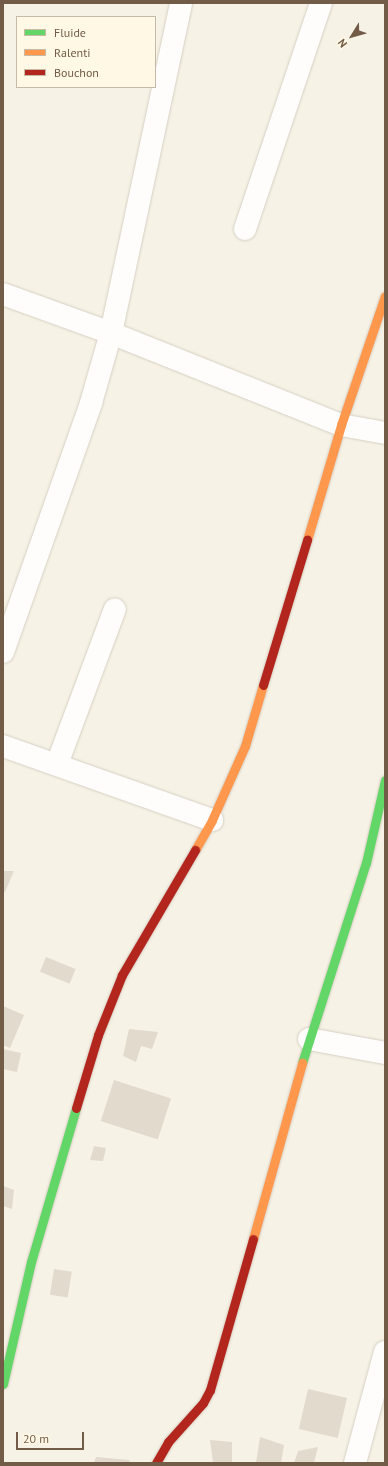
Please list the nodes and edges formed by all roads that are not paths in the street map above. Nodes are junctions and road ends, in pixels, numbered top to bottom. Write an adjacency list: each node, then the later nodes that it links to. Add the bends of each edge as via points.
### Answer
1 (181, 3): 6 (street)
2 (321, 3): 3 (street)
3 (245, 229)
4 (3, 294): 6 (street)
5 (385, 296): 7 (street)
6 (111, 333): 7 (street); 10 (street, via 91,403)
7 (341, 425): 8 (street); 14 (street, via 245,746)
8 (385, 433)
9 (115, 609): 12 (street)
10 (3, 652)
11 (3, 746): 12 (street)
12 (57, 764): 14 (street)
13 (385, 780): 15 (street, via 366,862)
14 (212, 820): 18 (street, via 122,975 98,1035 31,1262)
15 (309, 1039): 16 (street); 19 (street, via 210,1390 203,1403 168,1442)
16 (385, 1053)
17 (385, 1352): 20 (street)
18 (3, 1384)
19 (156, 1463)
20 (355, 1463)

